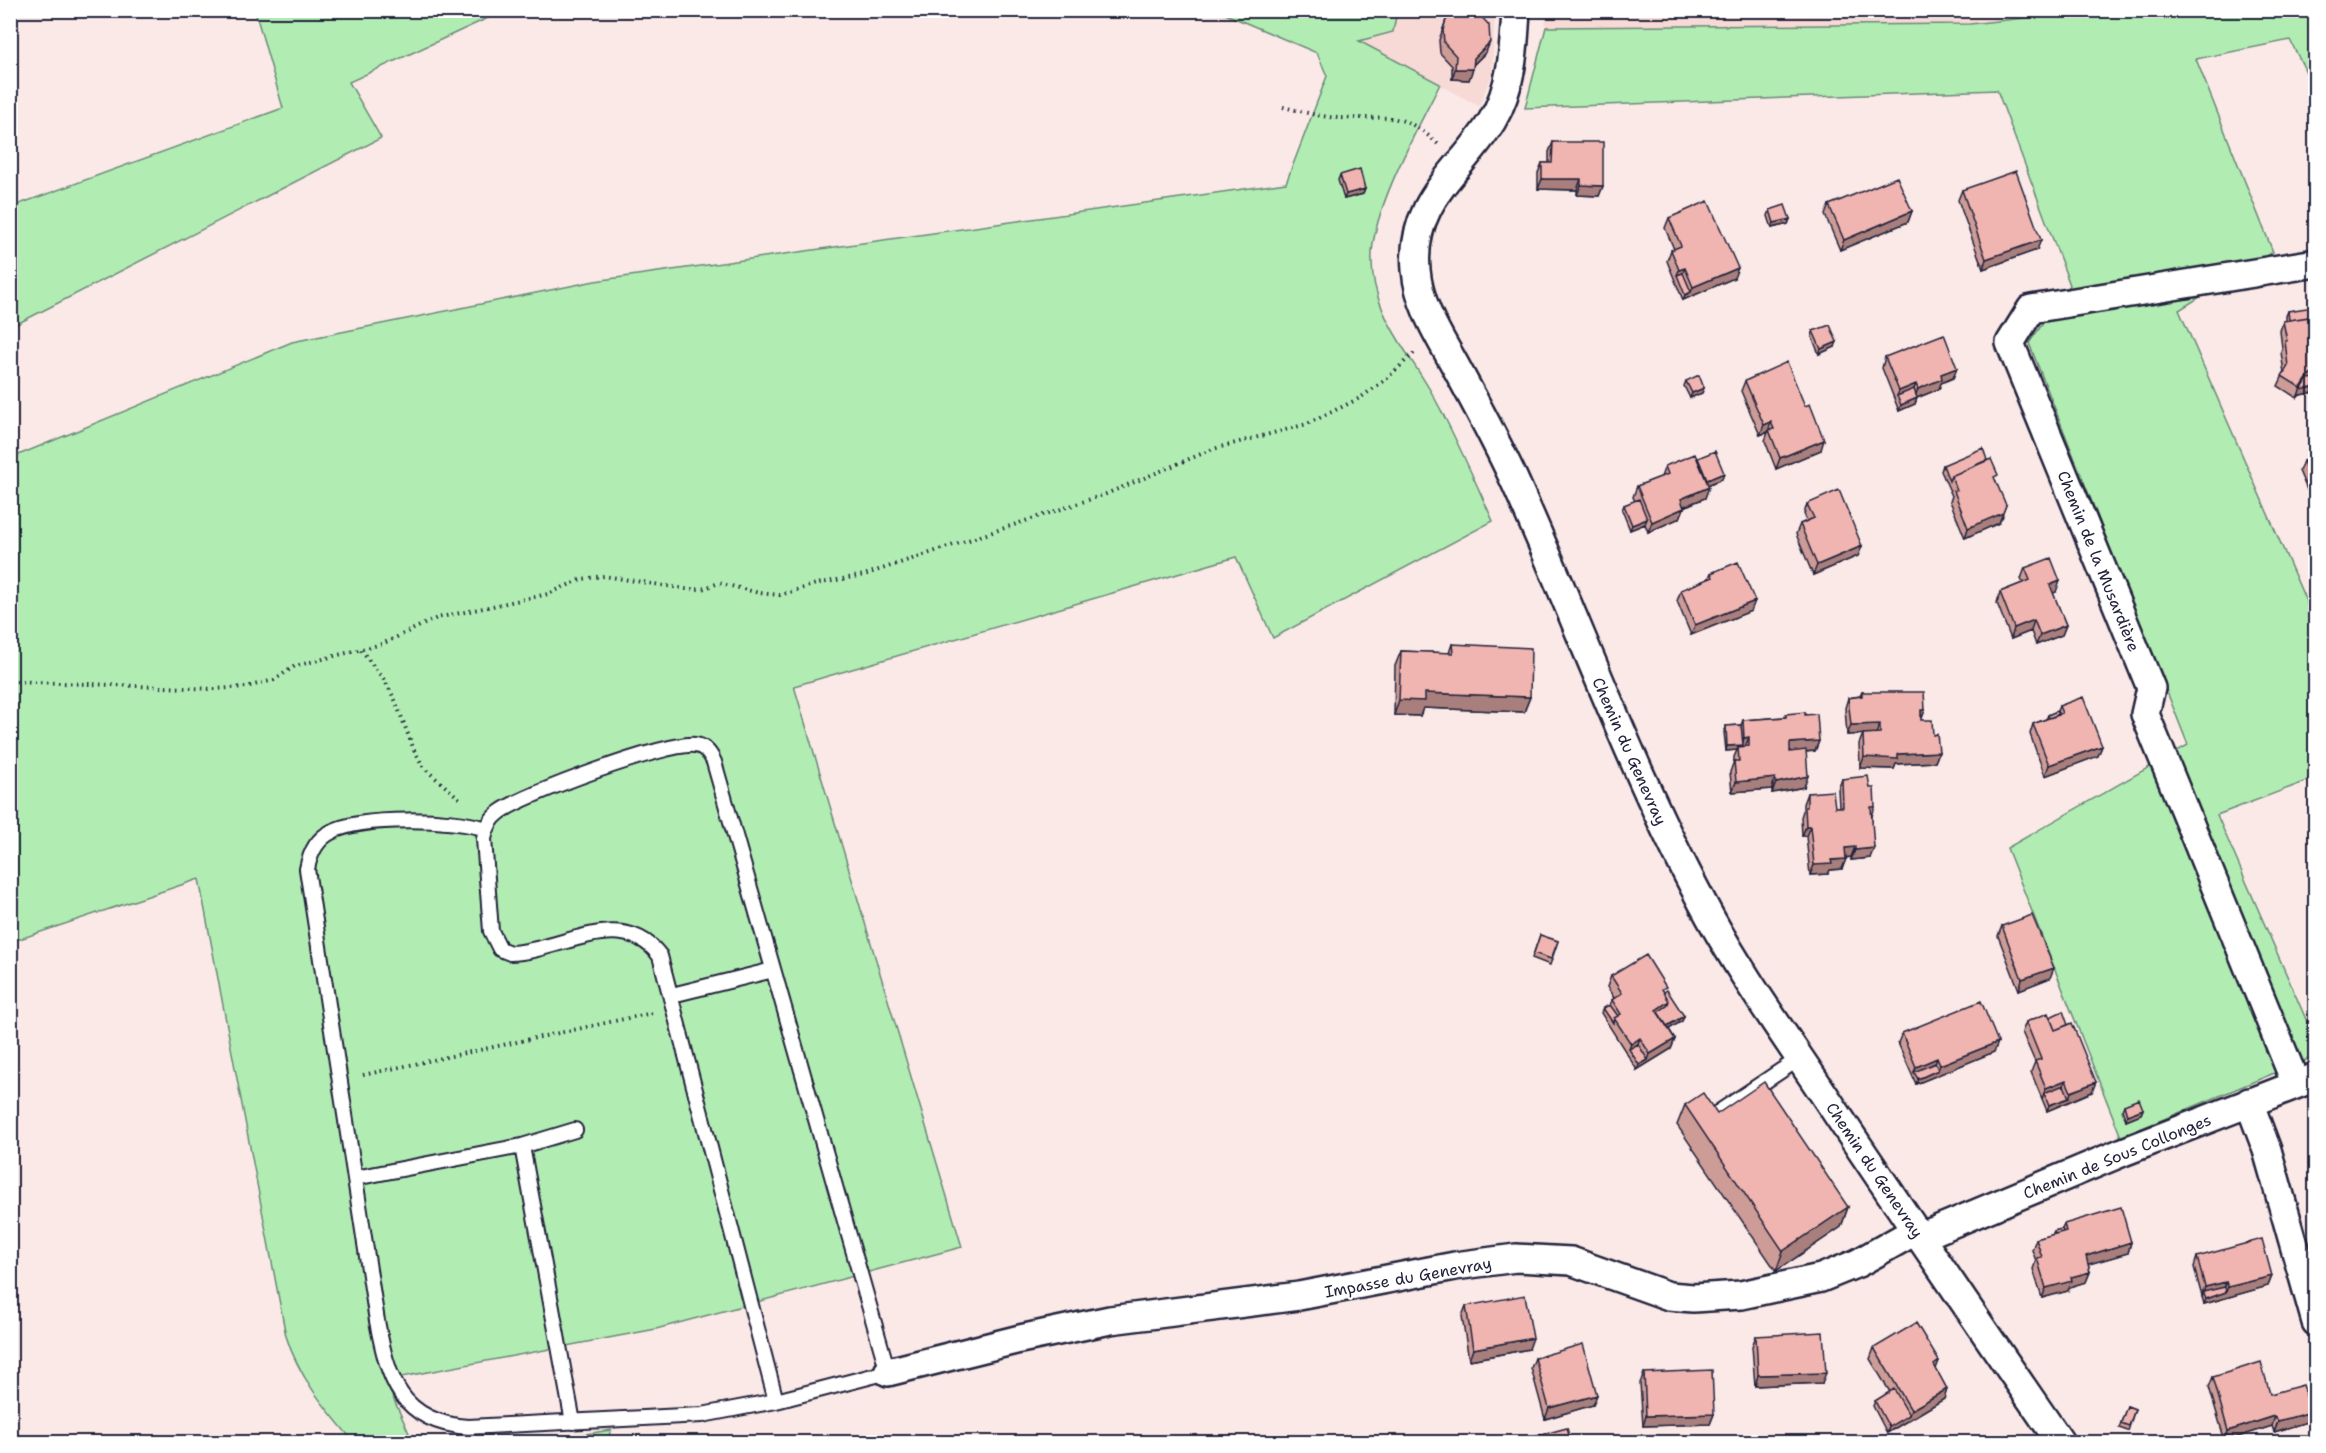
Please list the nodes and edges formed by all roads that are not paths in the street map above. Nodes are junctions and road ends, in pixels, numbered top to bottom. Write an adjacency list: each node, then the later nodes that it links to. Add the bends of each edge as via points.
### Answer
1 (1516, 10): 6 (street, Chemin du Genevray, via 1513,59 1492,121 1425,211 1416,248 1423,307 1506,462 1673,849 1713,923)
2 (2316, 263): 7 (street, Chemin de la Musardière, via 2031,309 2010,343 2151,688 2145,714)
3 (486, 829): 4 (lane, via 507,807 597,771 685,745 703,747 714,762); 5 (lane, via 490,931 501,949 521,953 606,932 631,933 648,942 660,956); 12 (lane, via 454,821 370,823 332,831 309,857 307,880)
4 (773, 970): 5 (lane); 15 (lane)
5 (674, 1002): 16 (lane)
6 (1800, 1058): 9 (lane); 13 (street, Chemin du Genevray)
7 (2306, 1081): 8 (street, Chemin de Sous Collonges)
8 (2249, 1102): 13 (street, Chemin de Sous Collonges); 14 (street, via 2267,1150)
9 (1702, 1123)
10 (575, 1130): 11 (lane)
11 (522, 1146): 12 (lane); 17 (lane)
12 (355, 1178): 17 (lane, via 382,1348 391,1378 404,1399 417,1411 450,1426)
13 (1918, 1234): 15 (street, Impasse du Genevray, via 1821,1278 1741,1295 1669,1296 1571,1261 1516,1258 1299,1296 1110,1320); 18 (street, Chemin du Genevray)
14 (2316, 1322)
15 (888, 1372): 16 (lane)
16 (776, 1401): 17 (lane, via 702,1415)
17 (573, 1422)
18 (2060, 1443)

